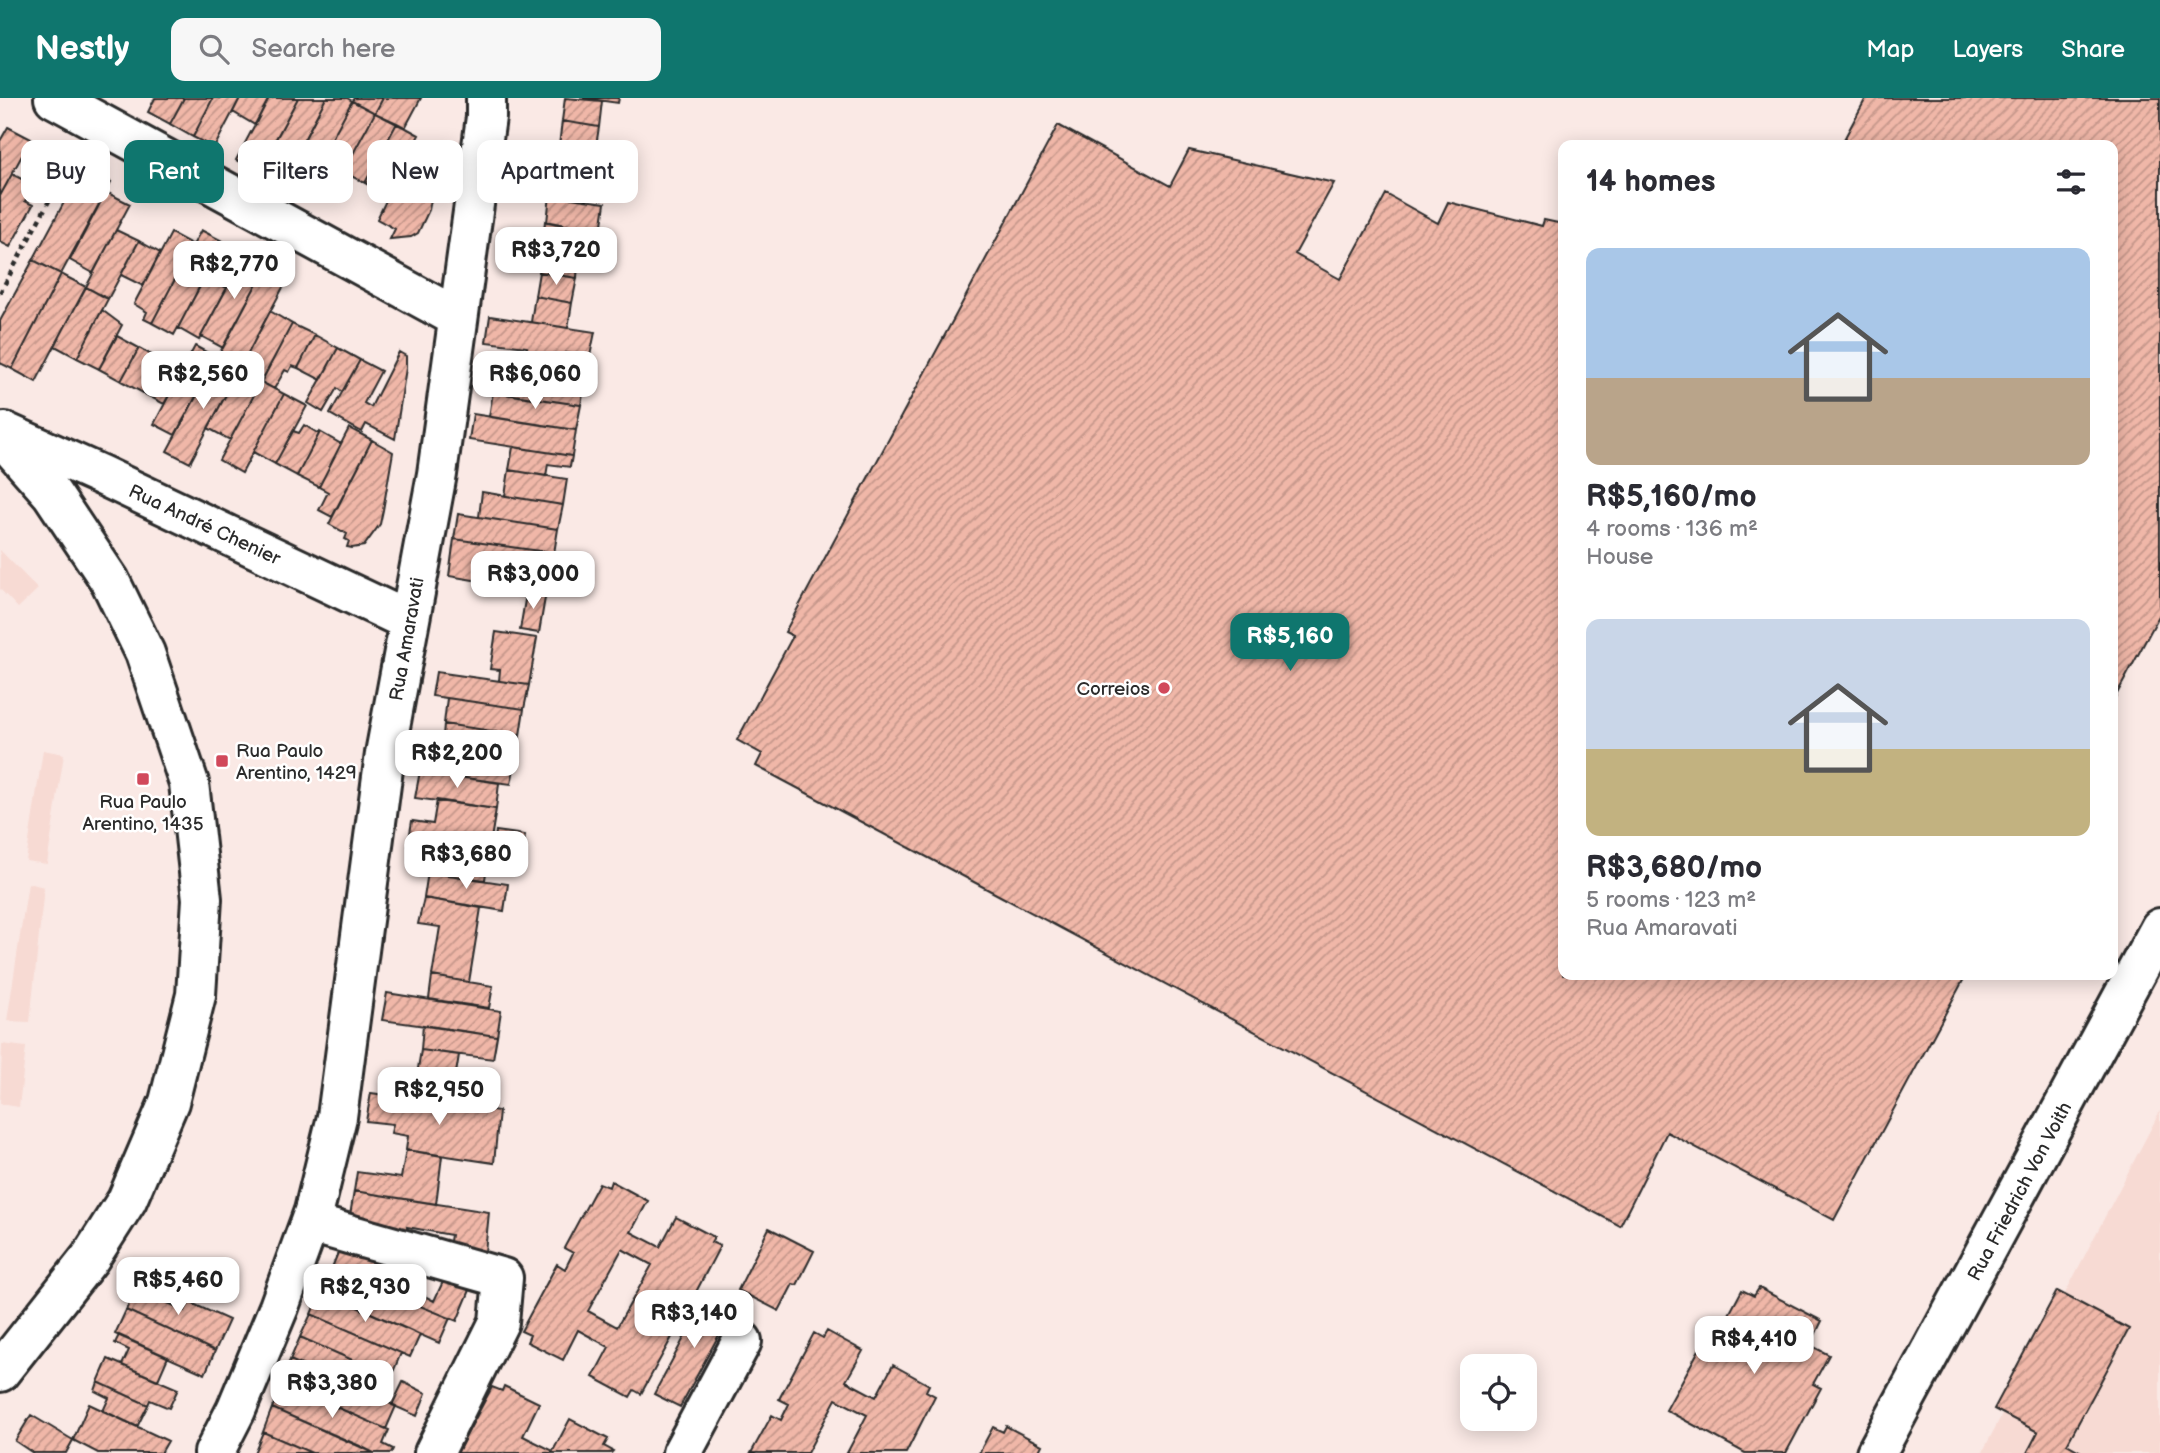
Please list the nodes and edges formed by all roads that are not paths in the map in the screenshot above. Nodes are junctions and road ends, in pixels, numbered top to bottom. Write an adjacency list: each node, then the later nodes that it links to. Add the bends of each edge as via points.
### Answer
1 (54, 98): 3 (street)
2 (486, 98): 3 (street, Rua Amaravati)
3 (458, 318): 5 (street, Rua Amaravati, via 437,474)
4 (0, 433): 5 (street, Rua André Chenier, via 126,486); 9 (street, via 52,494 110,581 145,653 189,783 202,899 196,995 169,1102 127,1200 90,1258)
5 (409, 621): 7 (street, Rua Amaravati, via 385,754 337,1117)
6 (2160, 928): 13 (street, Rua Friedrich Von Voith)
7 (310, 1223): 10 (street, Rua Amaravati, via 269,1333); 11 (street, via 503,1278 499,1322)
8 (742, 1341): 12 (street)
9 (0, 1372)
10 (214, 1453)
11 (434, 1453)
12 (682, 1453)
13 (1876, 1453)

